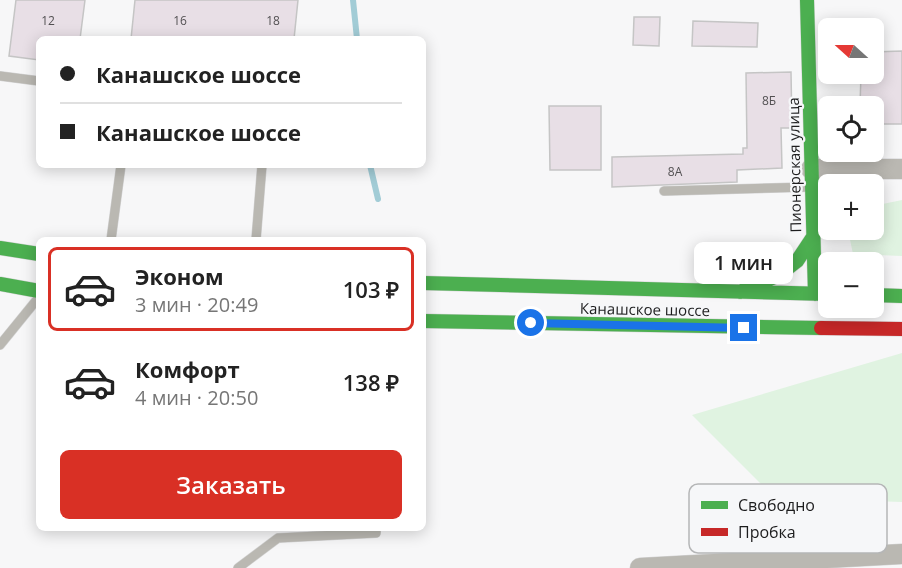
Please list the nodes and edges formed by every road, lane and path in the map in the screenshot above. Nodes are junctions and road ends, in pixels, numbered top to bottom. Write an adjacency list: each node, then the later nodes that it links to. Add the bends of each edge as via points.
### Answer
1 (807, 0): 7 (main road, Пионерская улица)
2 (0, 76): 3 (lane)
3 (36, 81)
4 (121, 168): 9 (lane)
5 (262, 168): 10 (lane)
6 (902, 169): 7 (street)
7 (811, 178): 8 (lane); 11 (main road, Пионерская улица)
8 (664, 191)
9 (111, 237)
10 (256, 237)
11 (813, 237): 13 (main road); 19 (main road, via 797,261 779,275); 23 (main road, Пионерская улица)
12 (0, 248): 14 (main road)
13 (819, 252)
14 (36, 254)
15 (426, 283): 19 (main road, Канашское шоссе)
16 (0, 284): 17 (main road)
17 (36, 290)
18 (884, 290): 21 (main road)
19 (740, 292): 23 (main road, Канашское шоссе)
20 (884, 295): 21 (main road)
21 (902, 296)
22 (36, 301): 27 (lane)
23 (818, 308): 25 (main road, Канашское шоссе)
24 (858, 318): 26 (main road, Канашское шоссе)
25 (426, 321)
26 (902, 329)
27 (0, 345)
28 (376, 531): 29 (lane)
29 (278, 533): 32 (lane)
30 (902, 554): 31 (street)
31 (881, 562): 33 (street)
32 (238, 568)
33 (640, 568)

